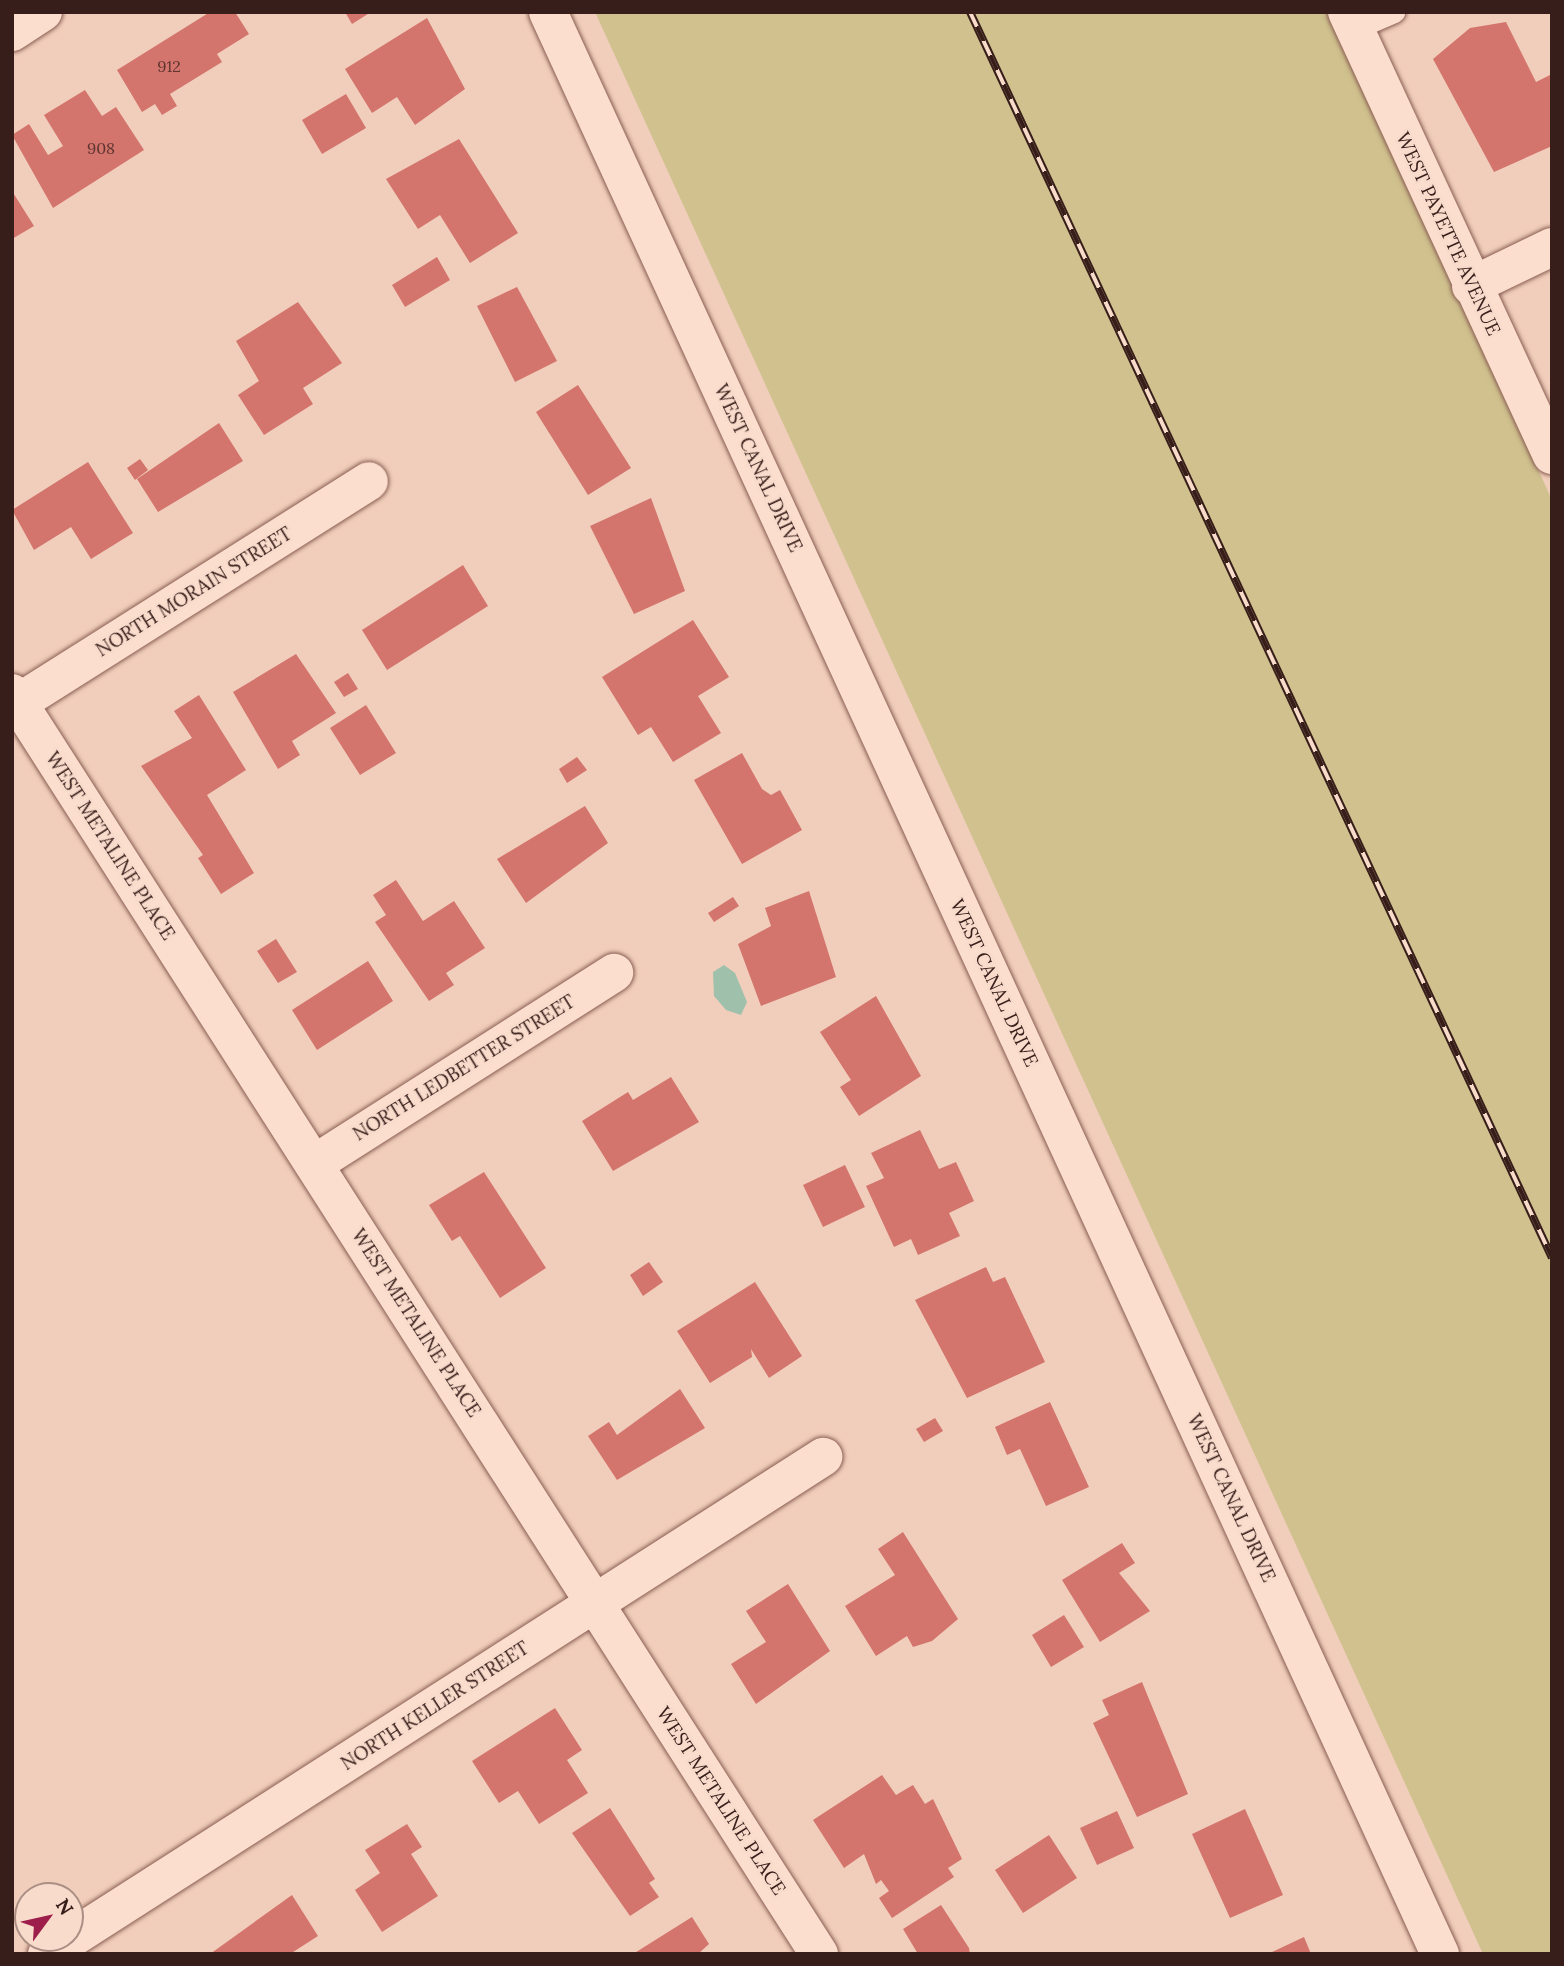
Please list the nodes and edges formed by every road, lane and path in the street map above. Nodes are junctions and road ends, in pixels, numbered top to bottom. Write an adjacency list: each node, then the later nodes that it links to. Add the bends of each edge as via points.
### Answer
1 (43, 12): 5 (street)
2 (548, 12): 17 (street, WEST CANAL DRIVE)
3 (1394, 12): 4 (lane)
4 (1351, 21): 7 (street, WEST PAYETTE AVENUE)
5 (12, 32)
6 (1552, 247): 7 (street)
7 (1471, 286): 8 (street, WEST PAYETTE AVENUE)
8 (1552, 455)
9 (369, 481): 10 (street, NORTH MORAIN STREET)
10 (15, 698): 12 (street, WEST METALINE PLACE)
11 (614, 973): 12 (street, NORTH LEDBETTER STREET)
12 (314, 1164): 14 (street, WEST METALINE PLACE)
13 (824, 1457): 14 (street, NORTH KELLER STREET)
14 (595, 1604): 15 (street, NORTH KELLER STREET); 16 (street, WEST METALINE PLACE)
15 (47, 1954)
16 (819, 1954)
17 (1440, 1954)

